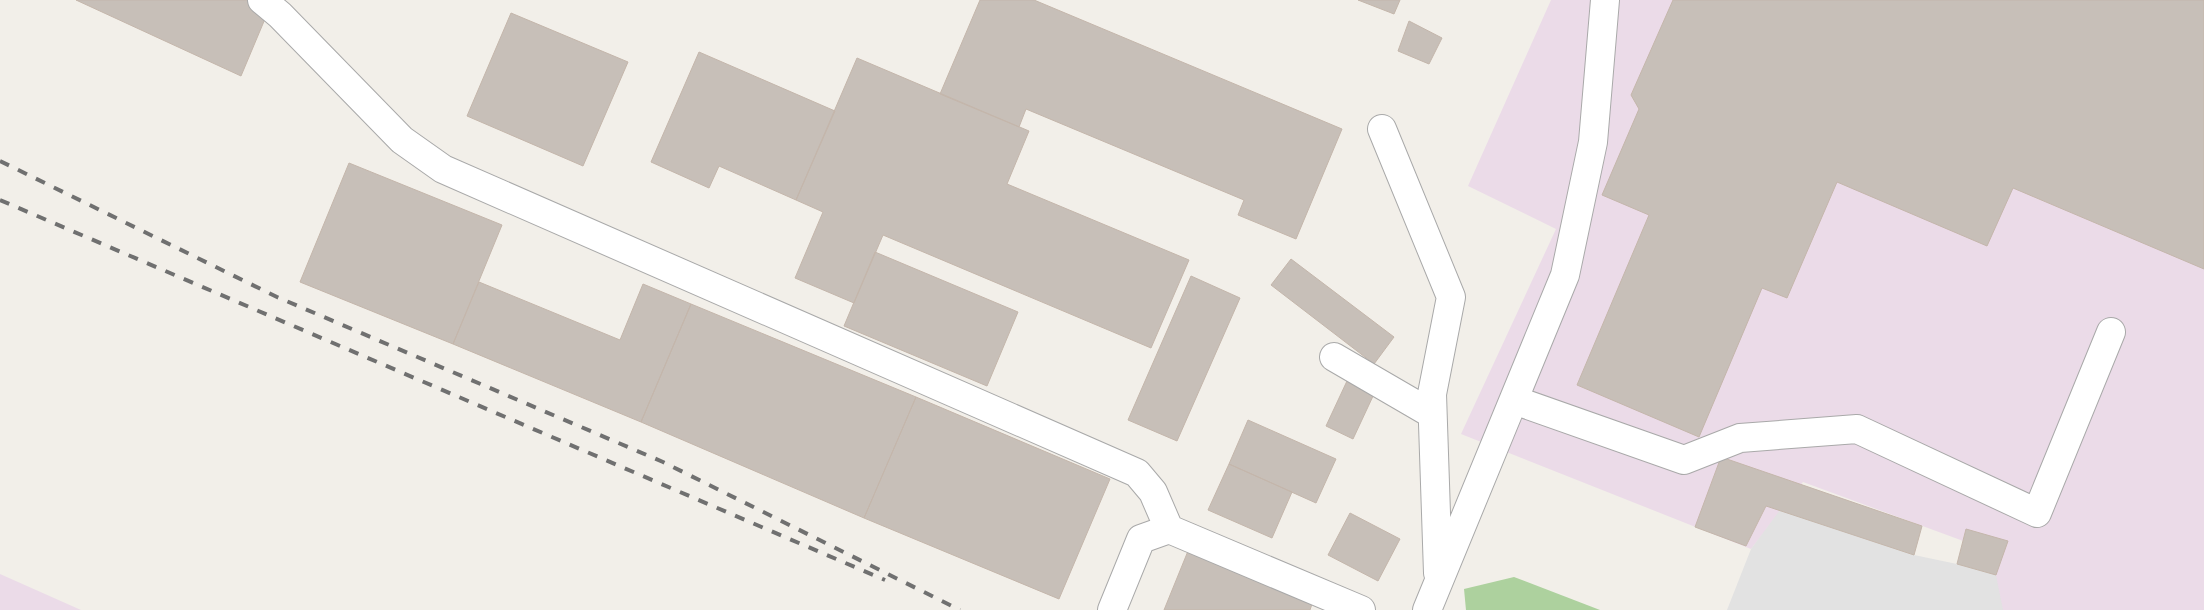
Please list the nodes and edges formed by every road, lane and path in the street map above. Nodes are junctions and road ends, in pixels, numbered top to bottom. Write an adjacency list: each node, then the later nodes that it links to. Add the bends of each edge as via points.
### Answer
1 (262, 0): 8 (lane, via 402,140 444,169 1136,473 1153,492)
2 (1606, 0): 6 (lane, via 1593,142 1566,275)
3 (1382, 129): 7 (lane, via 1451,297 1432,394)
4 (2110, 332): 6 (lane, via 2037,513 1857,429 1740,438 1684,460)
5 (1334, 358): 7 (lane)
6 (1514, 400): 9 (lane)
7 (1432, 414): 9 (lane)
8 (1169, 529): 10 (lane, via 1141,539); 11 (lane)
9 (1439, 582): 12 (lane)
10 (1112, 610)
11 (1361, 610)
12 (1427, 610)

